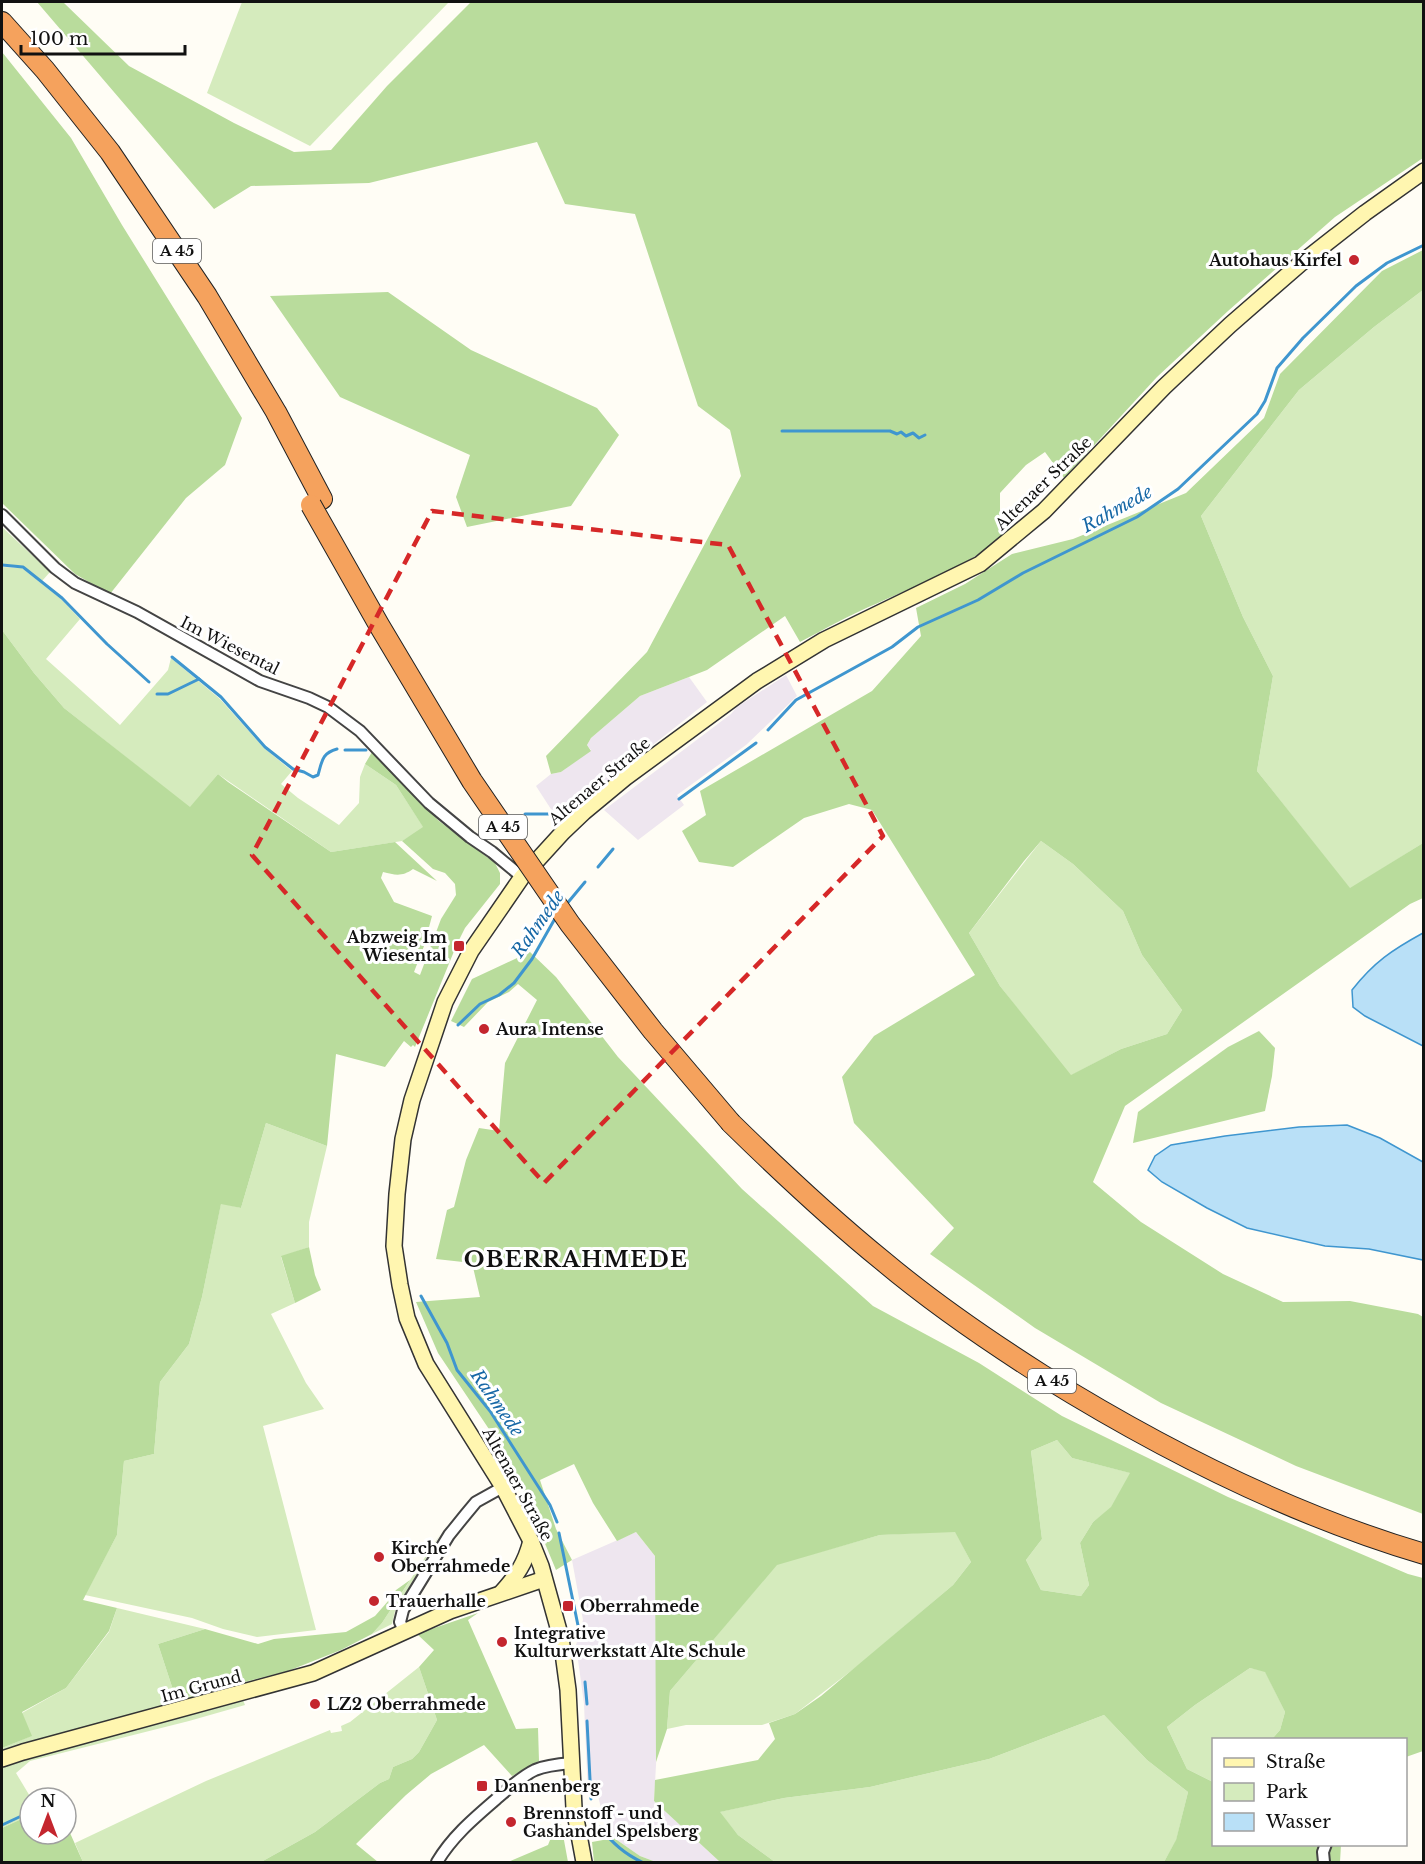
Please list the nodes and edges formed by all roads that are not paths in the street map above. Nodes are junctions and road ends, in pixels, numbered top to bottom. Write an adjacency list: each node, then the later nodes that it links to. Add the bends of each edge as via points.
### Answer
1 (2, 22): 4 (highway, A 45, via 110,152 194,276 276,412)
2 (2, 36): 4 (highway, A 45, via 90,145 195,299)
3 (1424, 171): 6 (main road, Altenaer Straße, via 1309,256 1230,325 1044,511 980,564 824,640 757,681 584,812)
4 (317, 502): 7 (highway, A 45, bridge, via 379,625 478,790 570,924 653,1031)
5 (2, 515): 6 (street, Im Wiesental, via 75,584 137,612 260,681 328,707 360,731 429,802)
6 (522, 877): 8 (main road, Altenaer Straße, via 471,951 436,1027 403,1139 394,1246 407,1318 426,1364)
7 (735, 1120): 10 (highway, A 45, via 892,1258 953,1306 1084,1392 1239,1476 1358,1523); 11 (highway, A 45, via 790,1180 883,1262 949,1313 1078,1397 1236,1482 1328,1521)
8 (503, 1487): 9 (main road, Altenaer Straße); 14 (street, via 476,1502 449,1535 403,1610 400,1622)
9 (531, 1541): 12 (main road, Altenaer Straße); 13 (main road, via 521,1569)
10 (1424, 1544)
11 (1424, 1554)
12 (544, 1579): 13 (main road, Im Grund); 16 (main road, Altenaer Straße, via 561,1638)
13 (502, 1592): 14 (main road, Im Grund)
14 (404, 1632): 15 (main road, Im Grund, via 313,1673)
15 (2, 1760)
16 (572, 1763): 18 (street, via 535,1770 516,1782 461,1829); 19 (main road, Altenaer Straße, via 574,1808)
17 (1326, 1846): 20 (street)
18 (437, 1863)
19 (584, 1863)
20 (1324, 1863)

